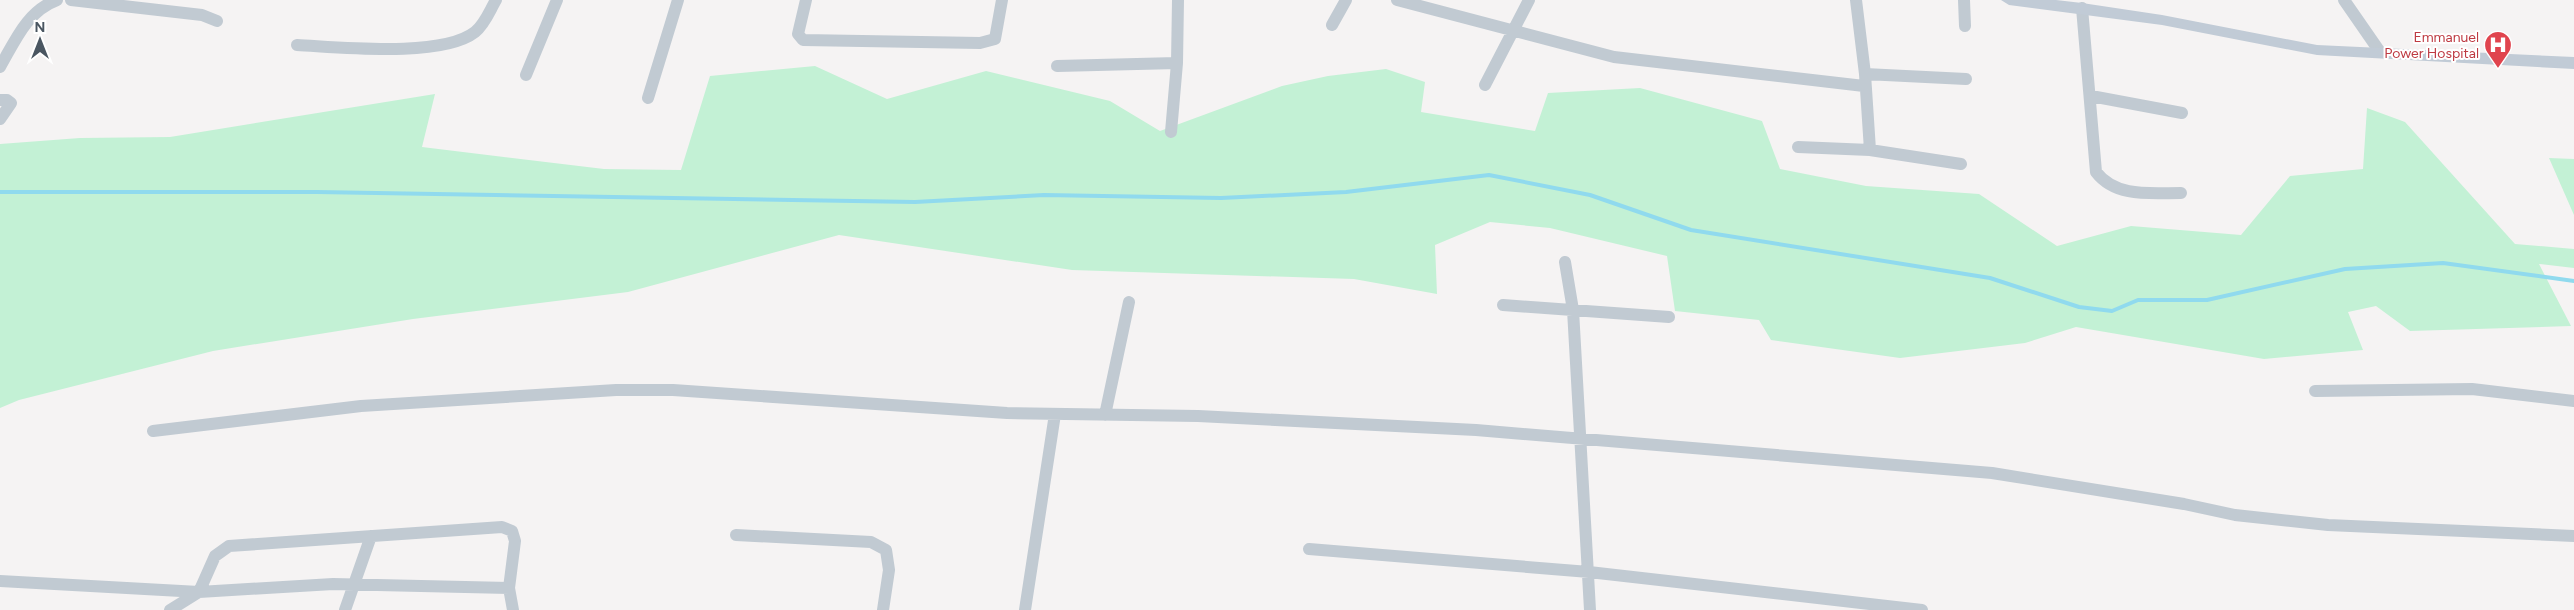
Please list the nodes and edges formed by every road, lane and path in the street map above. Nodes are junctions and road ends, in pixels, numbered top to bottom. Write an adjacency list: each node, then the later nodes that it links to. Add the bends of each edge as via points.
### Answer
1 (57, 0): 26 (street, via 46,2 36,10)
2 (71, 0): 17 (street, via 202,15)
3 (496, 0): 21 (street, via 475,33 452,44 371,48)
4 (557, 0): 28 (street)
5 (678, 0): 33 (street)
6 (806, 0): 7 (street, via 798,34 804,40 980,43 994,39)
7 (1002, 0)
8 (1178, 0): 23 (street)
9 (1346, 0): 18 (street)
10 (1397, 0): 20 (street)
11 (1529, 0): 20 (street)
12 (1856, 0): 27 (street)
13 (1964, 0): 19 (street)
14 (2009, 0): 16 (street)
15 (2344, 0): 22 (street)
16 (2082, 8): 22 (street, via 2317,50); 32 (street)
17 (217, 21)
18 (1332, 25)
19 (1966, 26)
20 (1512, 29): 30 (street); 31 (street, via 1652,64 1697,65)
21 (296, 45)
22 (2380, 52): 24 (street)
23 (1177, 63): 25 (street); 37 (street)
24 (2574, 64)
25 (1057, 66)
26 (0, 67)
27 (1865, 74): 29 (street); 31 (street)
28 (526, 75)
29 (1966, 79)
30 (1485, 85)
31 (1864, 86): 39 (street)
32 (2091, 96): 35 (street); 41 (street, via 2096,172 2100,180 2124,190)
33 (648, 98)
34 (0, 100): 36 (street, via 11,103)
35 (2182, 113)
36 (0, 119)
37 (1171, 132)
38 (1798, 147): 39 (street)
39 (1870, 150): 40 (street)
40 (1961, 164)
41 (2181, 193)
42 (1565, 262): 45 (street)
43 (1129, 302): 50 (street)
44 (1503, 305): 45 (street)
45 (1573, 310): 46 (street); 52 (street)
46 (1669, 317)
47 (2315, 391): 48 (street, via 2472,389)
48 (2574, 401)
49 (1055, 414): 50 (street); 51 (street, via 673,390 616,390 361,406); 66 (street)
50 (1105, 416): 52 (street, via 1198,416 1380,424)
51 (153, 431)
52 (1580, 440): 55 (street, via 1992,474 2236,515 2328,525); 57 (street)
53 (736, 534): 65 (street, via 872,542 886,550 889,570)
54 (371, 536): 59 (street); 60 (street, via 502,527 512,531 515,541); 61 (street, via 228,546 215,556)
55 (2574, 536)
56 (1309, 549): 57 (street)
57 (1589, 572): 67 (street); 68 (street)
58 (0, 582): 61 (street)
59 (353, 584): 60 (street); 61 (street); 63 (street)
60 (509, 588): 64 (street)
61 (199, 592): 62 (street)
62 (170, 610)
63 (344, 610)
64 (513, 610)
65 (883, 610)
66 (1024, 610)
67 (1590, 610)
68 (1922, 610)

